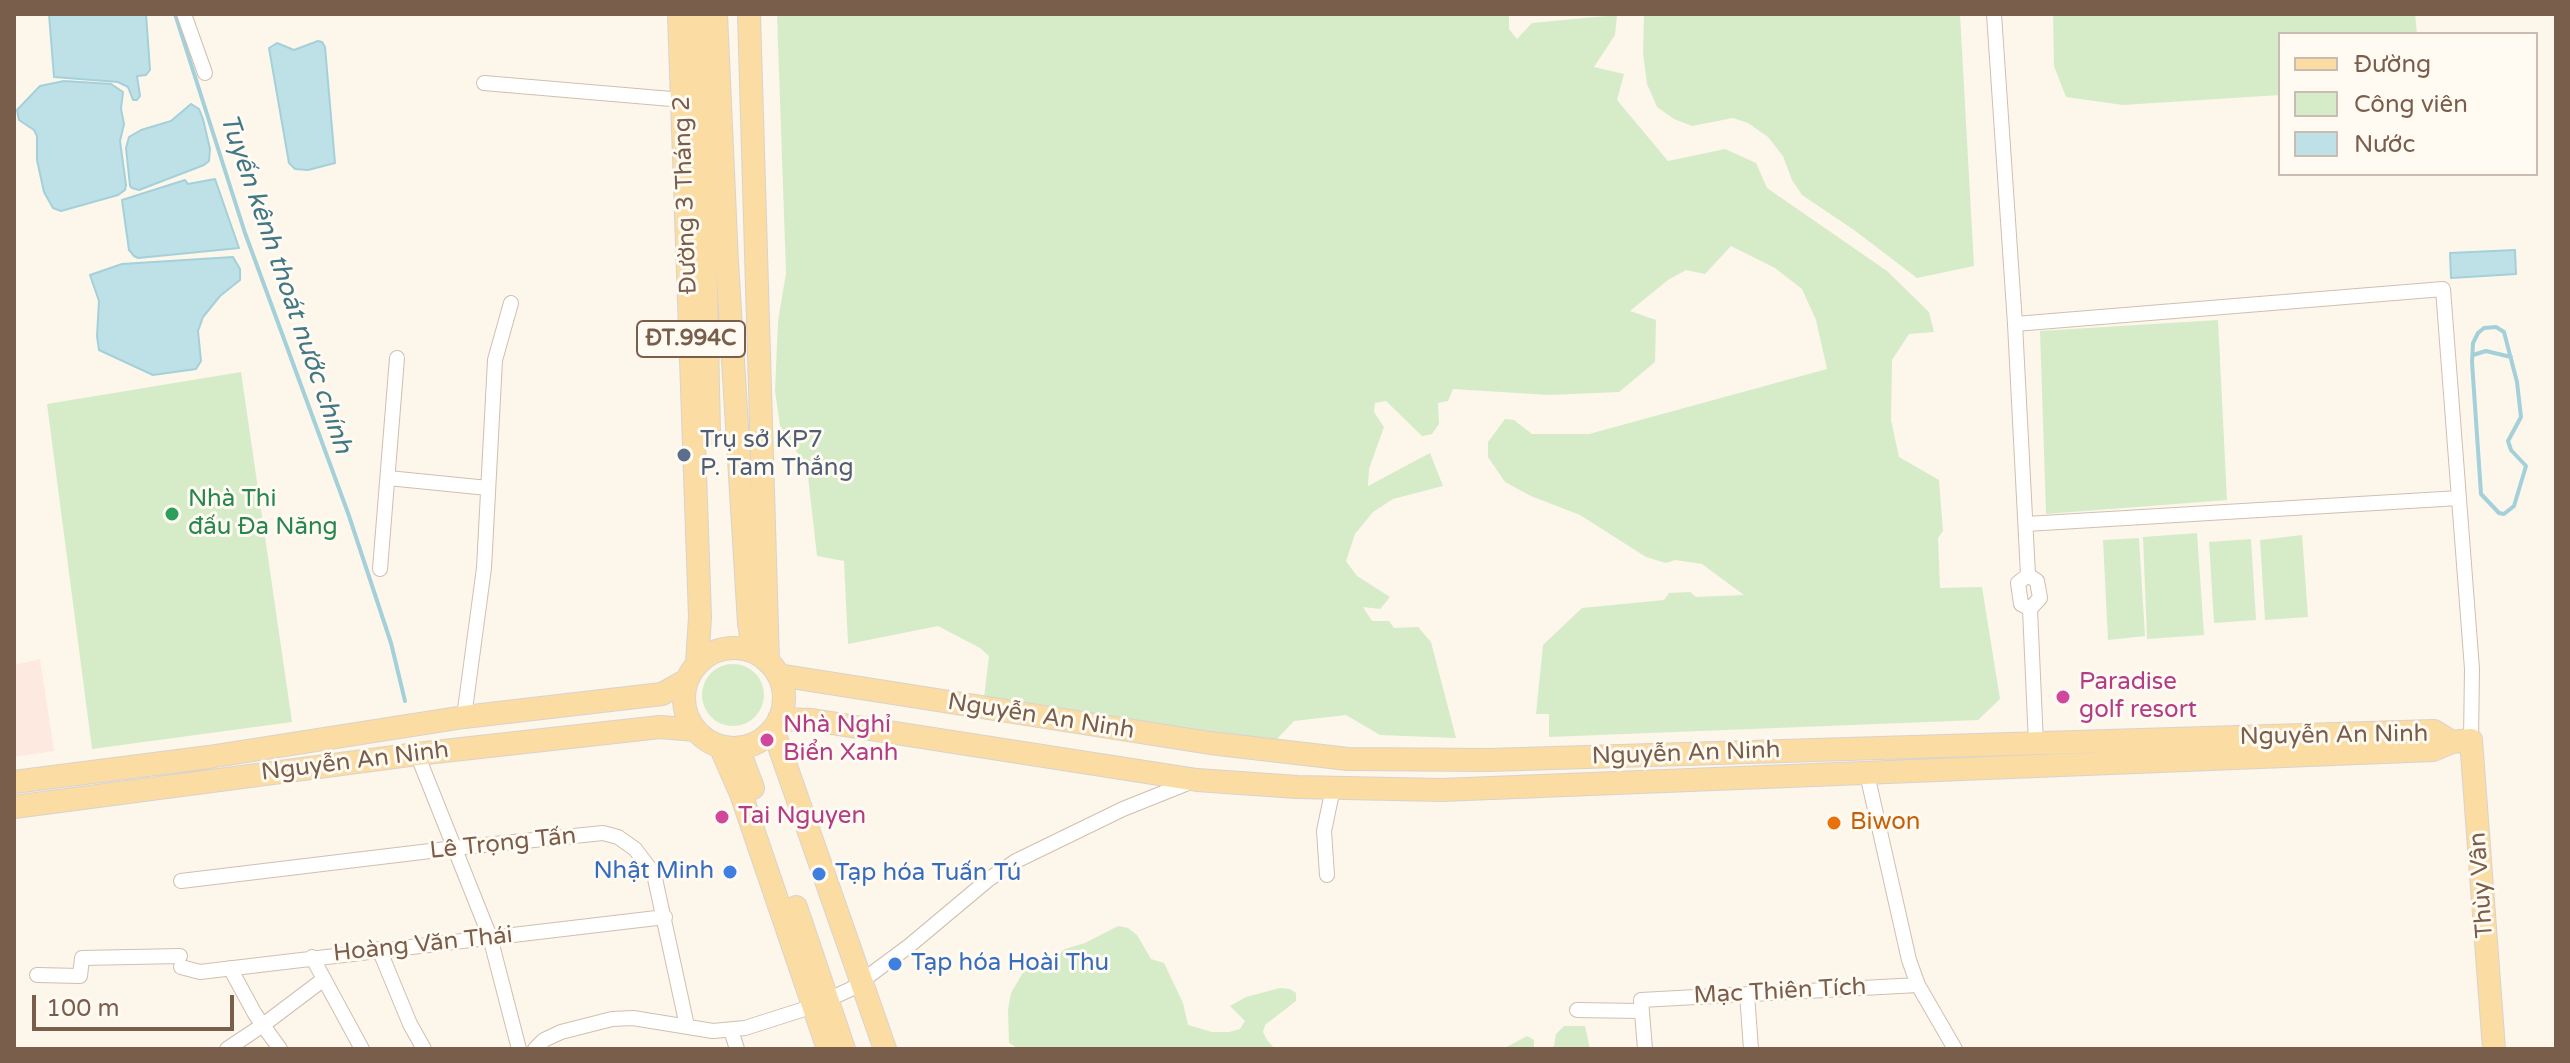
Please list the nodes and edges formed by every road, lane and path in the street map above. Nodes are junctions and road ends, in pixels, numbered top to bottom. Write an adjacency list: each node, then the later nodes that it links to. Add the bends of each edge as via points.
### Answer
1 (184, 14): 7 (street)
2 (679, 14): 9 (main road, Đường 3 Tháng 2 / ĐT.994C)
3 (700, 14): 19 (main road, Đường 3 Tháng 2 / ĐT.994C)
4 (716, 14): 18 (main road, Đường 3 Tháng 2 / ĐT.994C, via 749,623)
5 (749, 14): 18 (main road, ĐT.994C)
6 (1994, 14): 11 (street)
7 (205, 73)
8 (484, 83): 9 (street)
9 (683, 100): 19 (main road, Đường 3 Tháng 2 / ĐT.994C)
10 (511, 303): 14 (street, via 495,360)
11 (2015, 324): 15 (street, via 2443,289); 16 (street)
12 (397, 358): 13 (street)
13 (388, 478): 14 (street); 17 (street)
14 (488, 488): 20 (street, via 484,568)
15 (2459, 498): 16 (street); 23 (street, via 2472,669)
16 (2026, 524): 25 (street, via 2028,575 2018,583 2021,604 2030,609)
17 (380, 569)
18 (767, 663): 19 (main road, via 741,648 726,648); 21 (main road, ĐT.994C, via 783,689 783,704); 24 (main road, Nguyễn An Ninh)
19 (699, 666): 20 (main road, Nguyễn An Ninh, via 662,694); 22 (main road, ĐT.994C, via 685,706)
20 (464, 717): 29 (main road, Nguyễn An Ninh)
21 (772, 728): 26 (main road); 33 (main road, Nguyễn An Ninh, via 812,720); 51 (main road, ĐT.994C)
22 (696, 730): 26 (main road); 28 (main road, Nguyễn An Ninh, via 660,727)
23 (2462, 741): 25 (main road, Nguyễn An Ninh, via 2434,731); 31 (main road, Nguyễn An Ninh, via 2433,750); 73 (main road, Thùy Vân)
24 (1210, 743): 27 (main road, Nguyễn An Ninh); 33 (main road)
25 (2036, 744): 30 (main road, Nguyễn An Ninh); 31 (main road)
26 (729, 747): 53 (main road, via 741,794)
27 (1247, 749): 30 (main road, Nguyễn An Ninh, via 1348,759); 36 (main road)
28 (417, 754): 34 (main road, Nguyễn An Ninh); 40 (street)
29 (209, 757): 34 (main road); 35 (main road, Nguyễn An Ninh)
30 (1489, 760): 38 (main road)
31 (2038, 768): 32 (main road, Nguyễn An Ninh)
32 (1867, 774): 38 (main road, Nguyễn An Ninh); 50 (street)
33 (1197, 780): 36 (main road, Nguyễn An Ninh); 51 (street, via 1016,861)
34 (212, 781): 39 (main road, Nguyễn An Ninh)
35 (14, 782)
36 (1246, 782): 37 (main road, Nguyễn An Ninh)
37 (1333, 788): 38 (main road, Nguyễn An Ninh); 41 (street, via 1324,831)
38 (1492, 788)
39 (14, 807)
40 (455, 848): 42 (street, Lê Trọng Tấn); 43 (street, Lê Trọng Tấn, via 603,833 618,837 654,874); 44 (street)
41 (1327, 875)
42 (181, 881)
43 (665, 917): 44 (street, Hoàng Văn Thái); 57 (street, Lê Trọng Tấn)
44 (490, 937): 45 (street, Hoàng Văn Thái); 63 (street)
45 (379, 949): 46 (street, Hoàng Văn Thái); 62 (street)
46 (312, 957): 47 (street, Hoàng Văn Thái); 49 (street)
47 (230, 968): 48 (street, Hoàng Văn Thái, via 200,972 181,961 82,958 80,976); 56 (street)
48 (37, 975)
49 (324, 979): 56 (street); 61 (street)
50 (1918, 985): 52 (street, Mạc Thiên Tích); 72 (street)
51 (856, 986): 53 (street); 68 (main road, ĐT.994C); 69 (main road, ĐT.994C)
52 (1747, 994): 54 (street, Mạc Thiên Tích); 71 (street)
53 (822, 1003): 58 (street); 66 (main road); 67 (main road)
54 (1641, 1006): 55 (street, Mạc Thiên Tích); 70 (street)
55 (1577, 1010)
56 (263, 1025): 59 (street); 60 (street)
57 (687, 1026): 58 (street); 64 (street, via 612,1019 561,1032)
58 (731, 1030): 65 (street)
59 (227, 1049)
60 (280, 1049)
61 (362, 1049)
62 (424, 1049)
63 (519, 1049)
64 (535, 1049)
65 (737, 1049)
66 (828, 1049)
67 (844, 1049)
68 (873, 1049)
69 (885, 1049)
70 (1645, 1049)
71 (1751, 1049)
72 (1955, 1049)
73 (2494, 1049)

